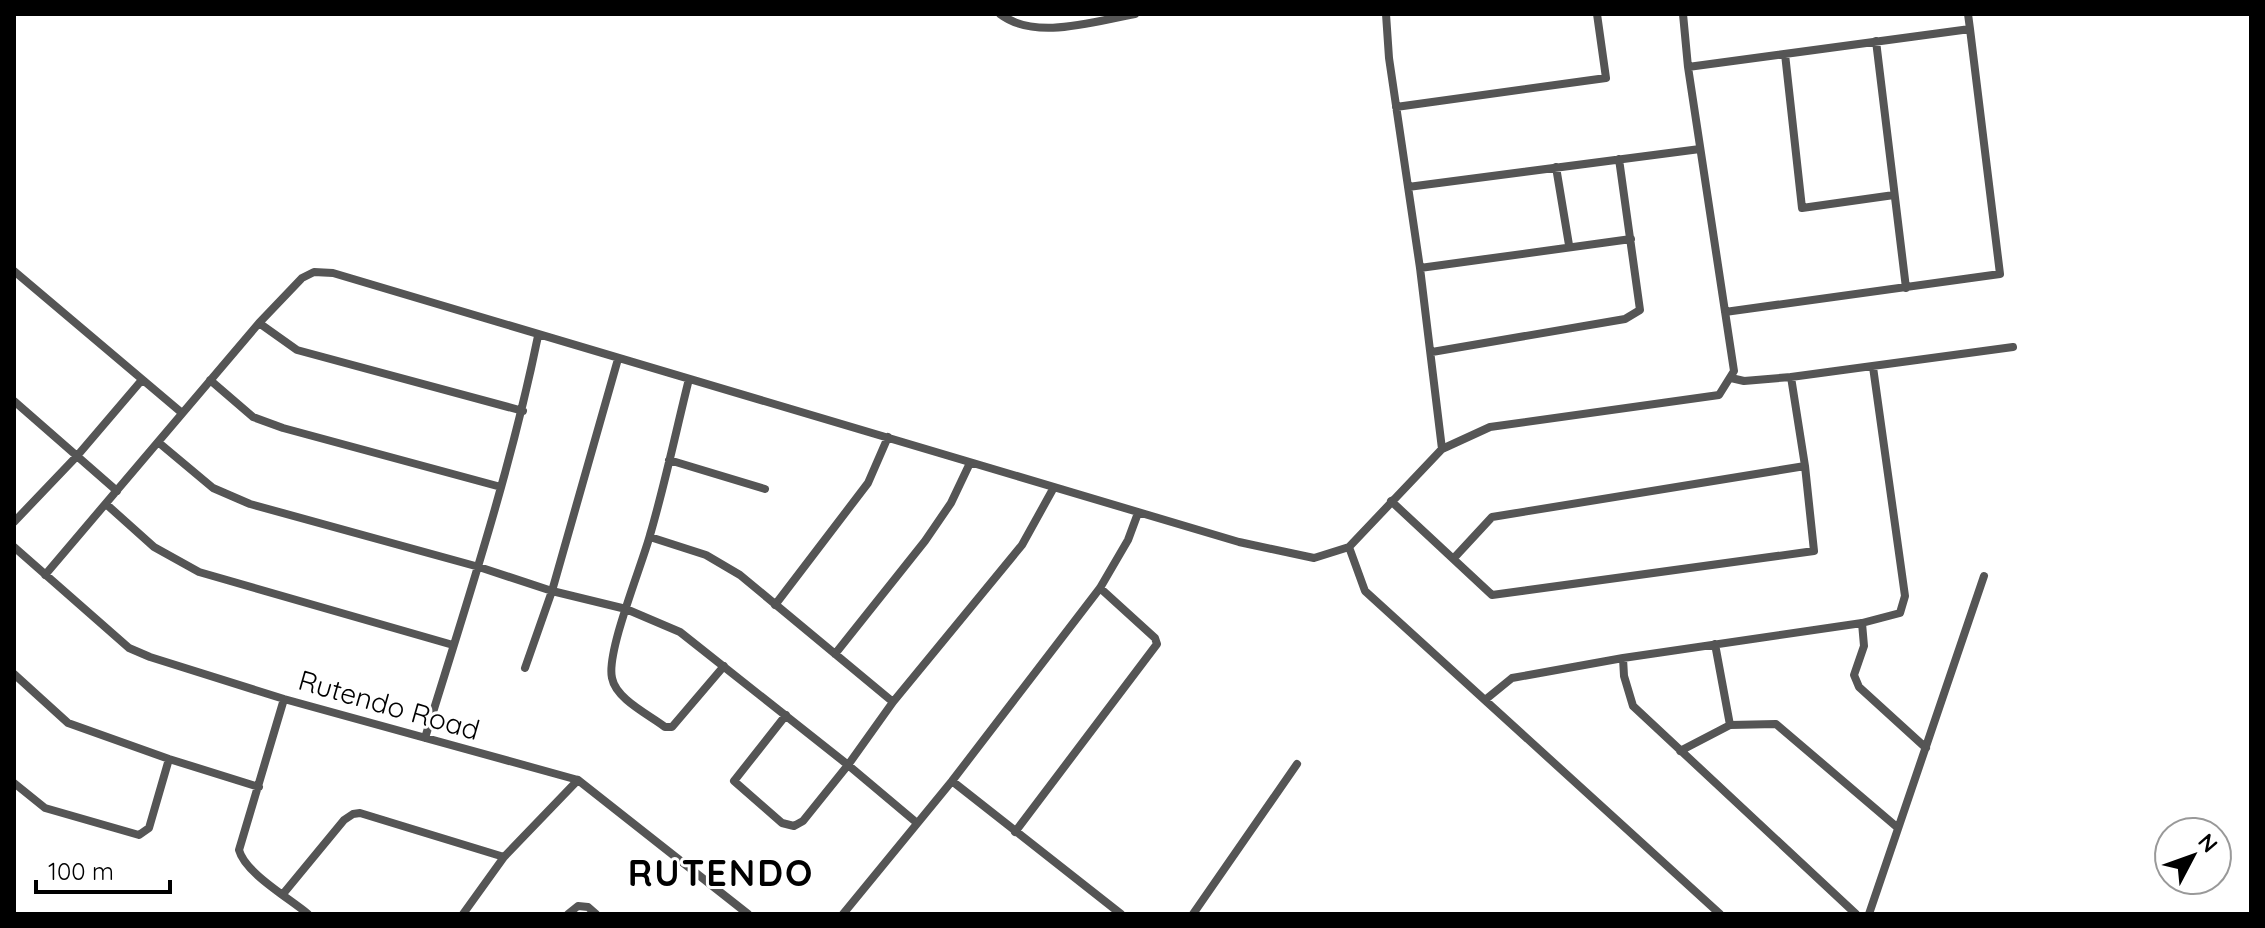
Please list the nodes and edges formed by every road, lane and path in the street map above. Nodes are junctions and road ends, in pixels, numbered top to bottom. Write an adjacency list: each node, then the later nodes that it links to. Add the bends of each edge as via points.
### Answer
1 (1000, 14): 8 (street, via 1010,22)
2 (1060, 14): 8 (street)
3 (1135, 14): 8 (street)
4 (1386, 14): 13 (street)
5 (1597, 14): 13 (street, via 1606,78)
6 (1683, 14): 12 (street)
7 (1968, 14): 9 (street)
8 (1062, 26)
9 (1970, 29): 10 (street); 23 (street, via 2000,274)
10 (1876, 41): 11 (street); 18 (street)
11 (1785, 54): 12 (street); 18 (street, via 1802,208)
12 (1688, 67): 14 (street)
13 (1396, 107): 17 (street)
14 (1700, 149): 15 (street); 24 (street)
15 (1619, 159): 16 (street); 19 (street)
16 (1556, 167): 17 (street); 20 (street)
17 (1408, 187): 21 (street)
18 (1894, 195): 23 (street)
19 (1631, 239): 20 (street); 28 (street, via 1640,310 1625,319)
20 (1569, 245): 21 (street)
21 (1420, 268): 28 (street)
22 (14, 271): 35 (street)
23 (1906, 288): 24 (street)
24 (1725, 312): 32 (street)
25 (259, 323): 26 (street, via 314,272 333,273); 34 (street); 37 (street, via 297,350)
26 (538, 336): 29 (street); 37 (street)
27 (2013, 347): 30 (street)
28 (1432, 352): 41 (street)
29 (618, 359): 33 (street); 62 (street)
30 (1873, 367): 31 (street); 65 (street, via 1905,596 1900,613)
31 (1791, 377): 32 (street); 45 (street)
32 (1731, 378): 41 (street, via 1719,395 1490,427)
33 (689, 379): 39 (street); 43 (street)
34 (210, 380): 38 (street); 46 (street, via 253,417)
35 (141, 381): 38 (street); 42 (street)
36 (14, 401): 42 (street)
37 (523, 411): 46 (street)
38 (182, 413): 40 (street)
39 (888, 437): 44 (street); 63 (street, via 868,483)
40 (158, 442): 49 (street); 58 (street, via 213,488 250,504)
41 (1442, 449): 50 (street)
42 (77, 456): 49 (street); 53 (street)
43 (669, 460): 47 (street); 54 (street)
44 (970, 463): 48 (street); 68 (street, via 925,541)
45 (1805, 466): 57 (street, via 1492,517); 57 (street, via 1814,551 1492,595)
46 (501, 487): 58 (street)
47 (765, 489)
48 (1053, 489): 52 (street); 75 (street, via 1022,545)
49 (117, 491): 51 (street)
50 (1391, 501): 56 (street); 57 (street)
51 (106, 504): 59 (street); 67 (street, via 154,547 199,572)
52 (1138, 513): 56 (street, via 1314,558); 61 (street)
53 (14, 522)
54 (650, 537): 63 (street, via 706,555); 64 (street)
55 (14, 547): 59 (street, Rutendo Road)
56 (1349, 547): 74 (street, via 1365,591)
57 (1454, 558)
58 (479, 567): 62 (street); 67 (street)
59 (45, 575): 73 (street, Rutendo Road, via 129,648)
60 (1984, 576): 79 (street)
61 (1100, 588): 85 (street); 90 (street, via 1157,644)
62 (552, 591): 64 (street); 71 (street)
63 (775, 605): 68 (street)
64 (626, 609): 70 (street, via 680,632); 70 (street, via 612,680 619,693 665,727 679,722)
65 (1862, 623): 66 (street); 79 (street, via 1864,646 1854,675 1859,687)
66 (1715, 644): 69 (street); 77 (street)
67 (453, 645): 78 (street)
68 (835, 654): 75 (street)
69 (1623, 658): 74 (street, via 1512,678); 80 (street, via 1633,706)
70 (724, 666): 76 (street)
71 (525, 668)
72 (14, 674): 81 (street, via 68,723)
73 (284, 699): 78 (street, Rutendo Road); 87 (street)
74 (1485, 700): 101 (street)
75 (893, 702): 83 (street)
76 (786, 715): 83 (street); 83 (street, via 734,781 782,823 794,826 803,821)
77 (1730, 725): 80 (street); 89 (street, via 1776,724)
78 (425, 738): 84 (street, Rutendo Road)
79 (1926, 748): 89 (street)
80 (1680, 751): 102 (street)
81 (169, 759): 86 (street, via 149,828 139,835 45,808); 87 (street)
82 (1297, 764): 100 (street)
83 (848, 765): 88 (street)
84 (578, 780): 91 (street); 97 (street, Rutendo Road)
85 (952, 781): 88 (street); 90 (street)
86 (14, 783)
87 (259, 787): 92 (street, via 239,850 242,861)
88 (917, 823): 98 (street)
89 (1898, 828): 103 (street)
90 (1015, 832): 99 (street)
91 (504, 857): 92 (street, via 353,814); 94 (street)
92 (283, 894): 93 (street)
93 (308, 914)
94 (463, 914)
95 (568, 914): 96 (street, via 578,906)
96 (596, 914)
97 (748, 914)
98 (843, 914)
99 (1121, 914)
100 (1193, 914)
101 (1720, 914)
102 (1856, 914)
103 (1869, 914)

